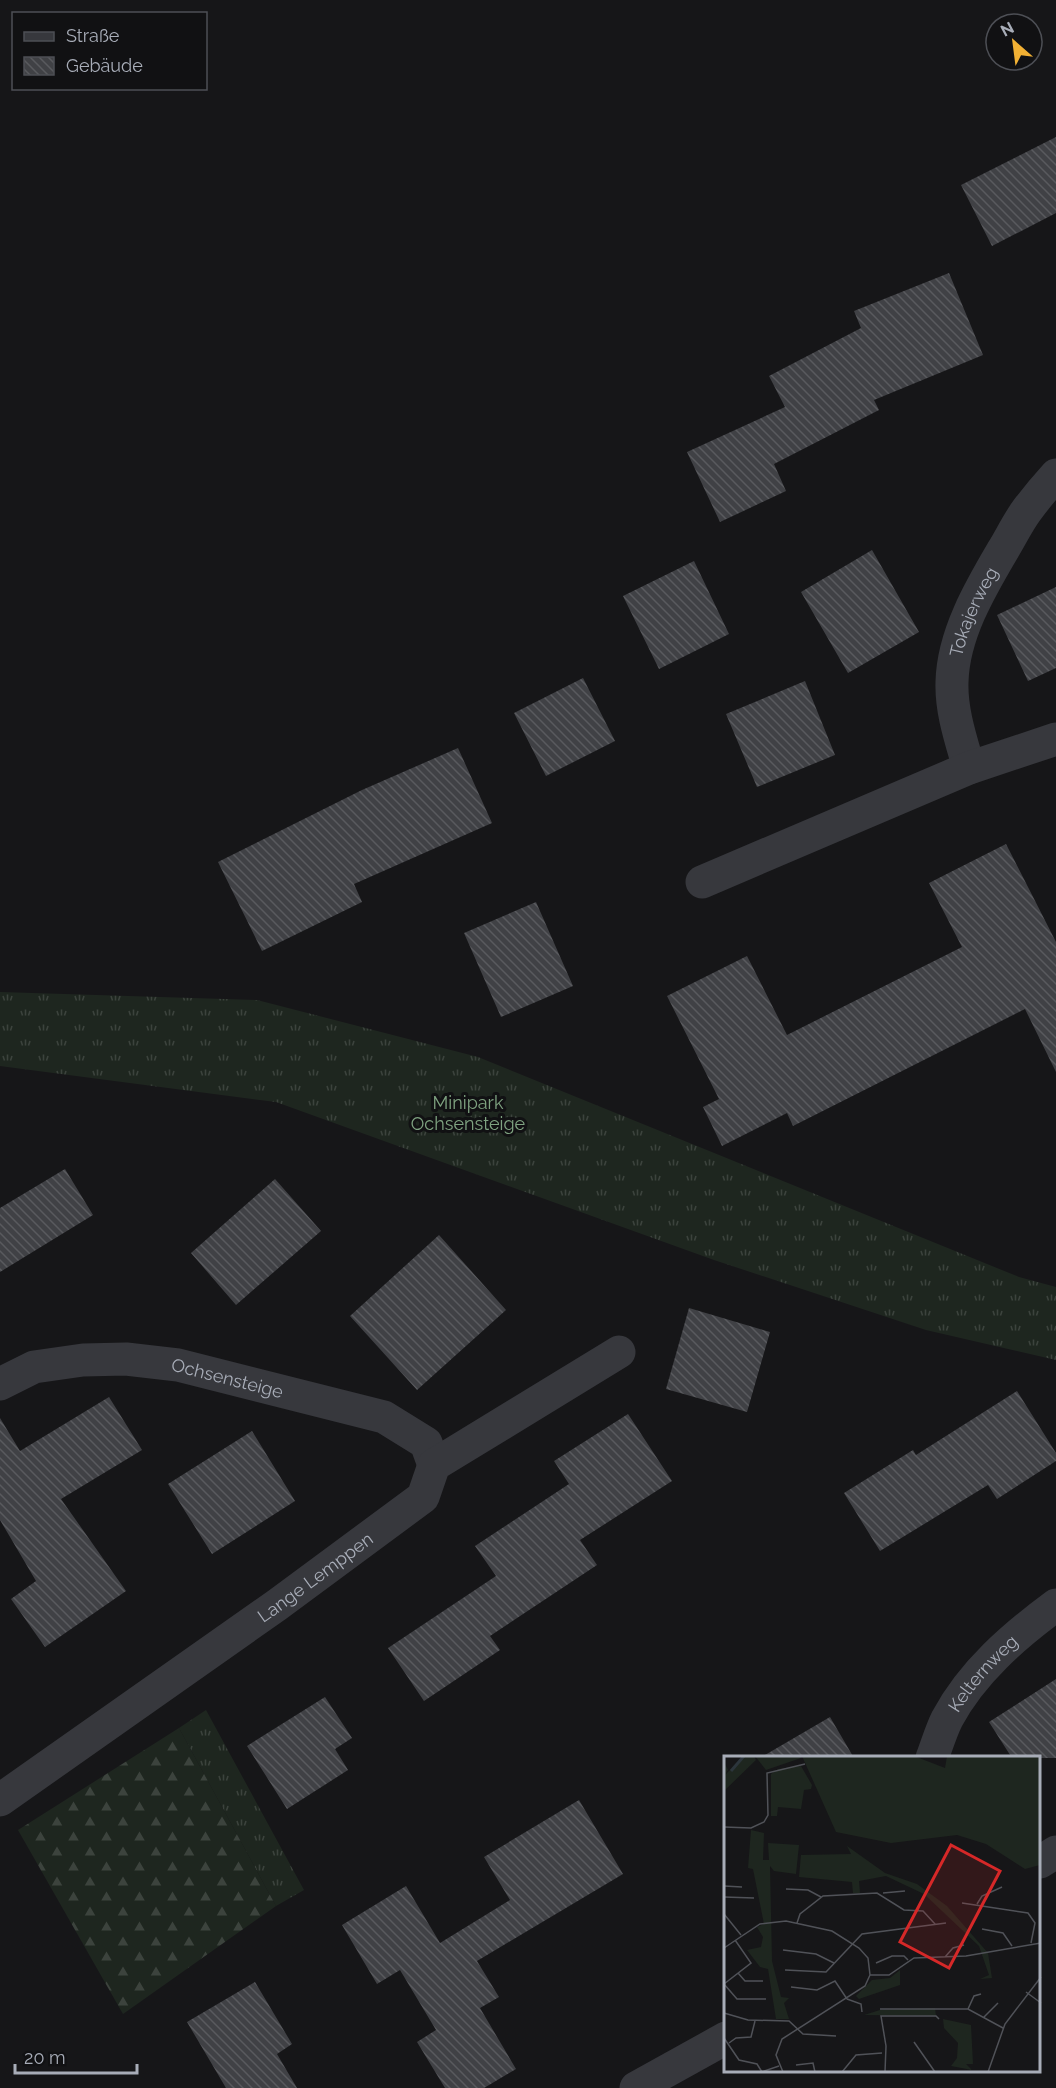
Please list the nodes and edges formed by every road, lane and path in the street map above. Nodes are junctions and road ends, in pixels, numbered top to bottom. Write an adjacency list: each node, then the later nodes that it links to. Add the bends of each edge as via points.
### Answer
1 (1056, 475): 3 (street, Tokajerweg, via 1009,540 982,586 963,630 953,664 952,684 955,715)
2 (1056, 739): 3 (street)
3 (969, 768): 4 (street)
4 (702, 882)
5 (619, 1352): 7 (street)
6 (0, 1384): 7 (street, Ochsensteige, via 34,1367 83,1360 126,1359 178,1365 384,1417 426,1443)
7 (434, 1466): 10 (street, Lange Lemppen, via 423,1497)
8 (1056, 1605): 9 (street, Kelternweg, via 1014,1638 978,1674 947,1719)
9 (934, 1756)
10 (0, 1800)
11 (1056, 1852): 12 (street)
12 (1041, 1861)
13 (724, 2039): 14 (street)
14 (636, 2088)

